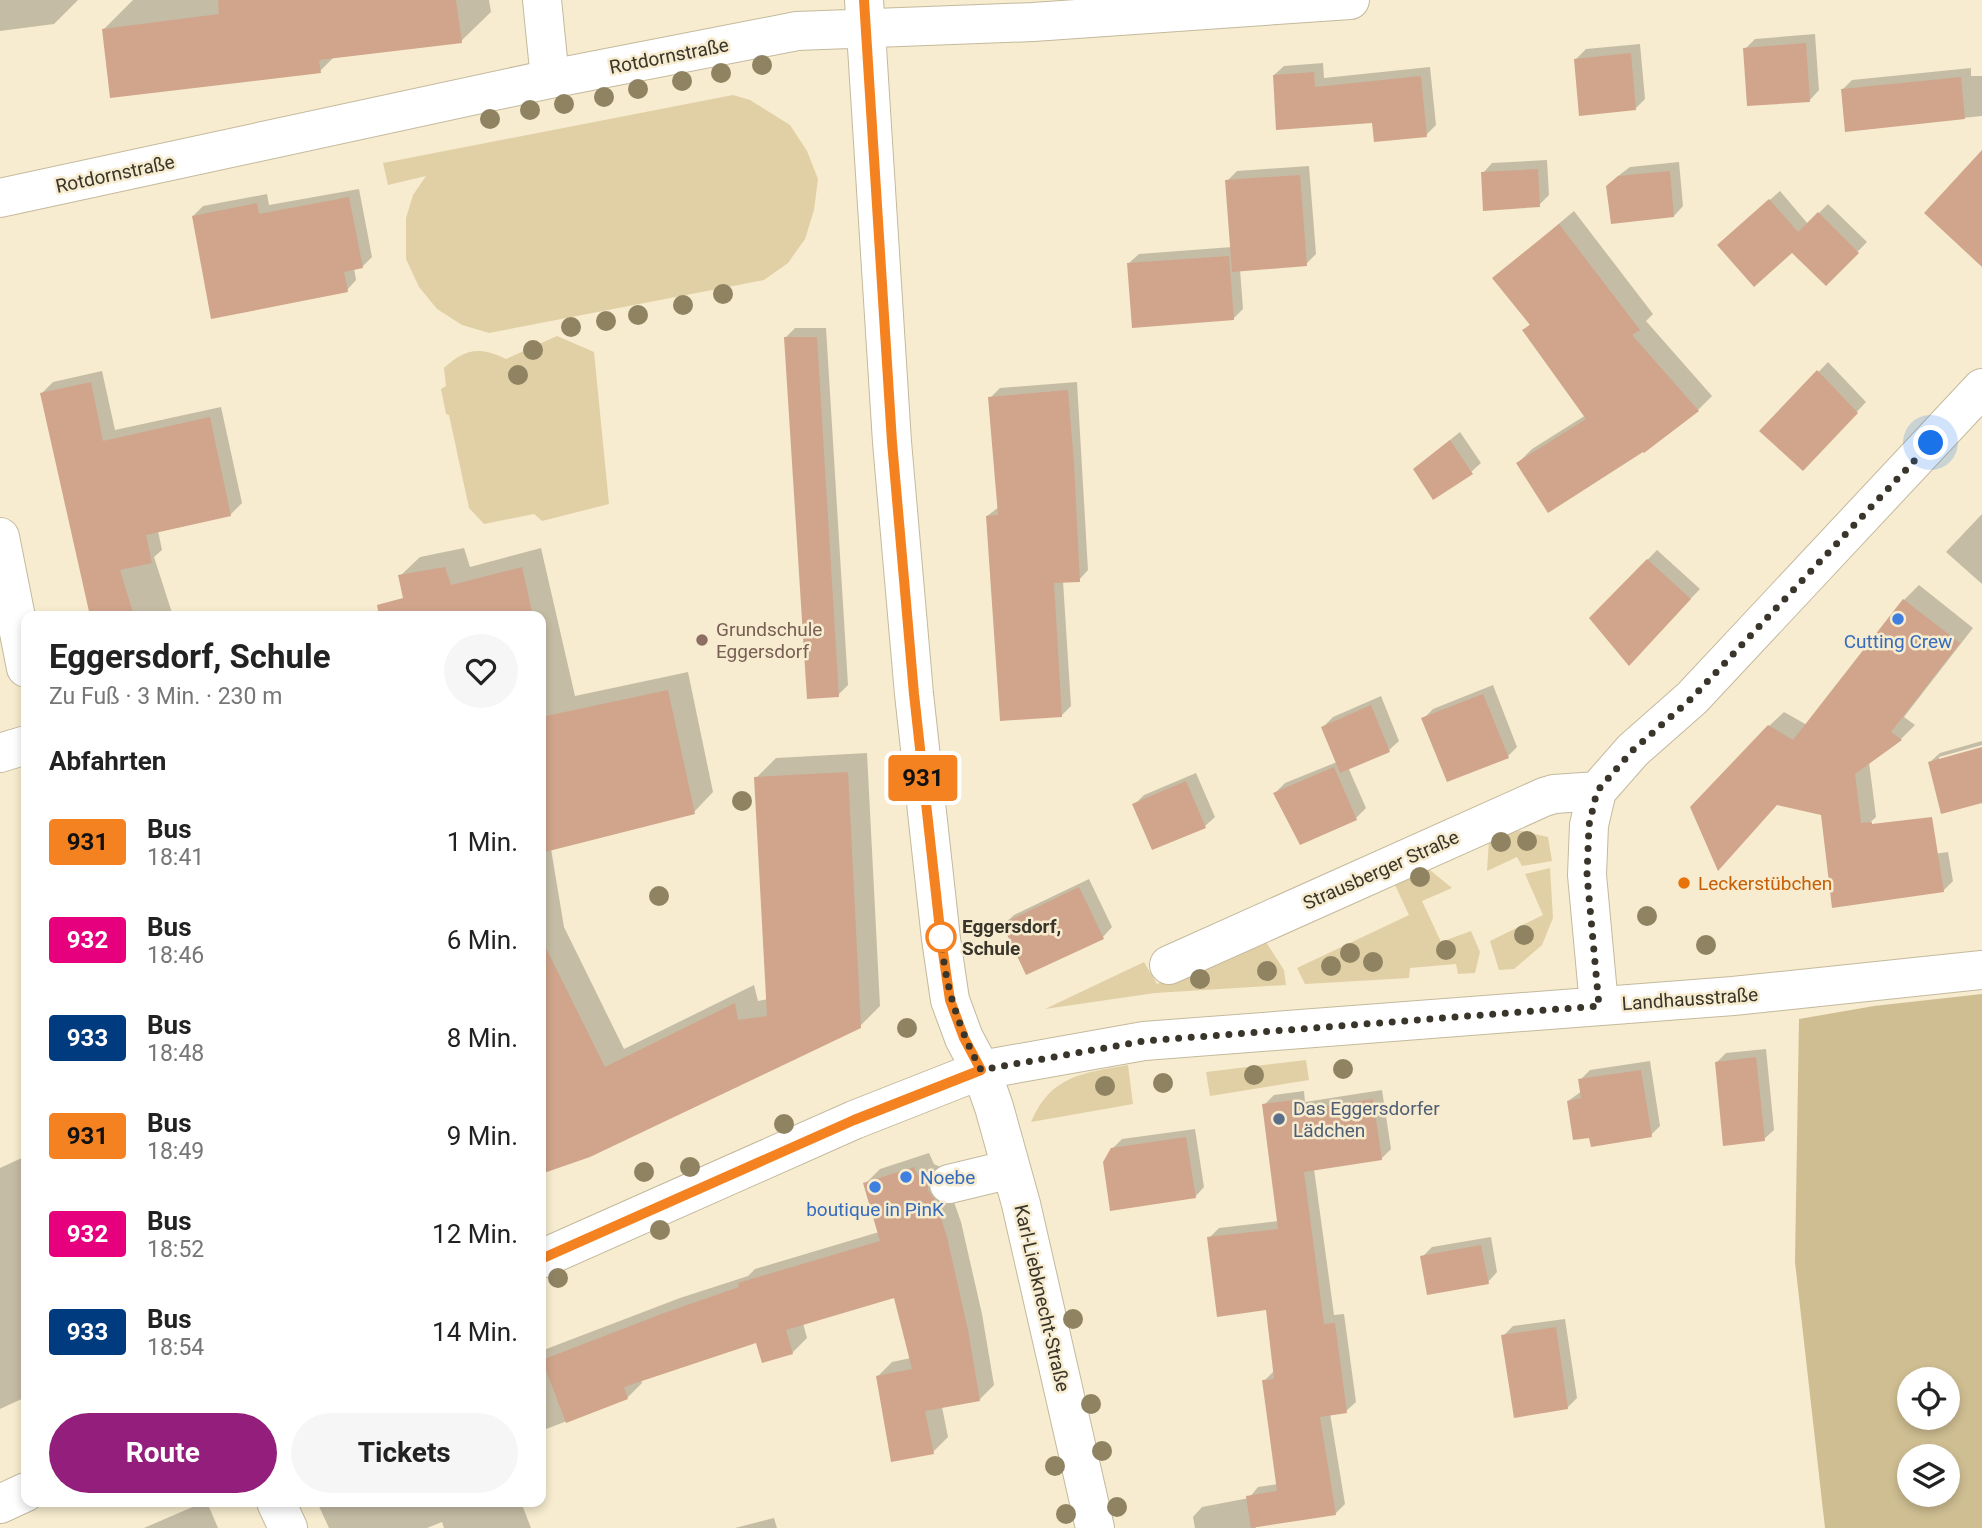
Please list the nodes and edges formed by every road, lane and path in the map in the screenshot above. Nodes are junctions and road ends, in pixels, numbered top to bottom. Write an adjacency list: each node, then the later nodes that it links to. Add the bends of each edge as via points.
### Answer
1 (542, 0): 4 (street)
2 (1350, 0): 3 (street, Rotdornstraße, via 1033,22)
3 (865, 15): 4 (street, Rotdornstraße); 15 (street, Karl-Liebknecht-Straße, via 892,442 914,694 950,1000)
4 (550, 79): 5 (street, Rotdornstraße)
5 (0, 198)
6 (1982, 388): 11 (street, via 1692,698 1633,750)
7 (0, 537): 8 (street)
8 (21, 643)
9 (21, 747): 10 (street)
10 (0, 753)
11 (1597, 791): 12 (street, Strausberger Straße, via 1544,797); 14 (street, via 1589,825 1587,875)
12 (1169, 965)
13 (1982, 970): 14 (street, Landhausstraße)
14 (1599, 1006): 15 (street, Landhausstraße, via 1144,1041)
15 (981, 1070): 16 (street, Karl-Liebknecht-Straße); 18 (street, Landhausstraße, via 854,1120)
16 (1012, 1169): 17 (street); 23 (street, Karl-Liebknecht-Straße)
17 (949, 1184)
18 (546, 1257)
19 (21, 1494): 20 (street)
20 (0, 1504)
21 (278, 1507): 22 (street)
22 (288, 1528)
23 (1095, 1528)

